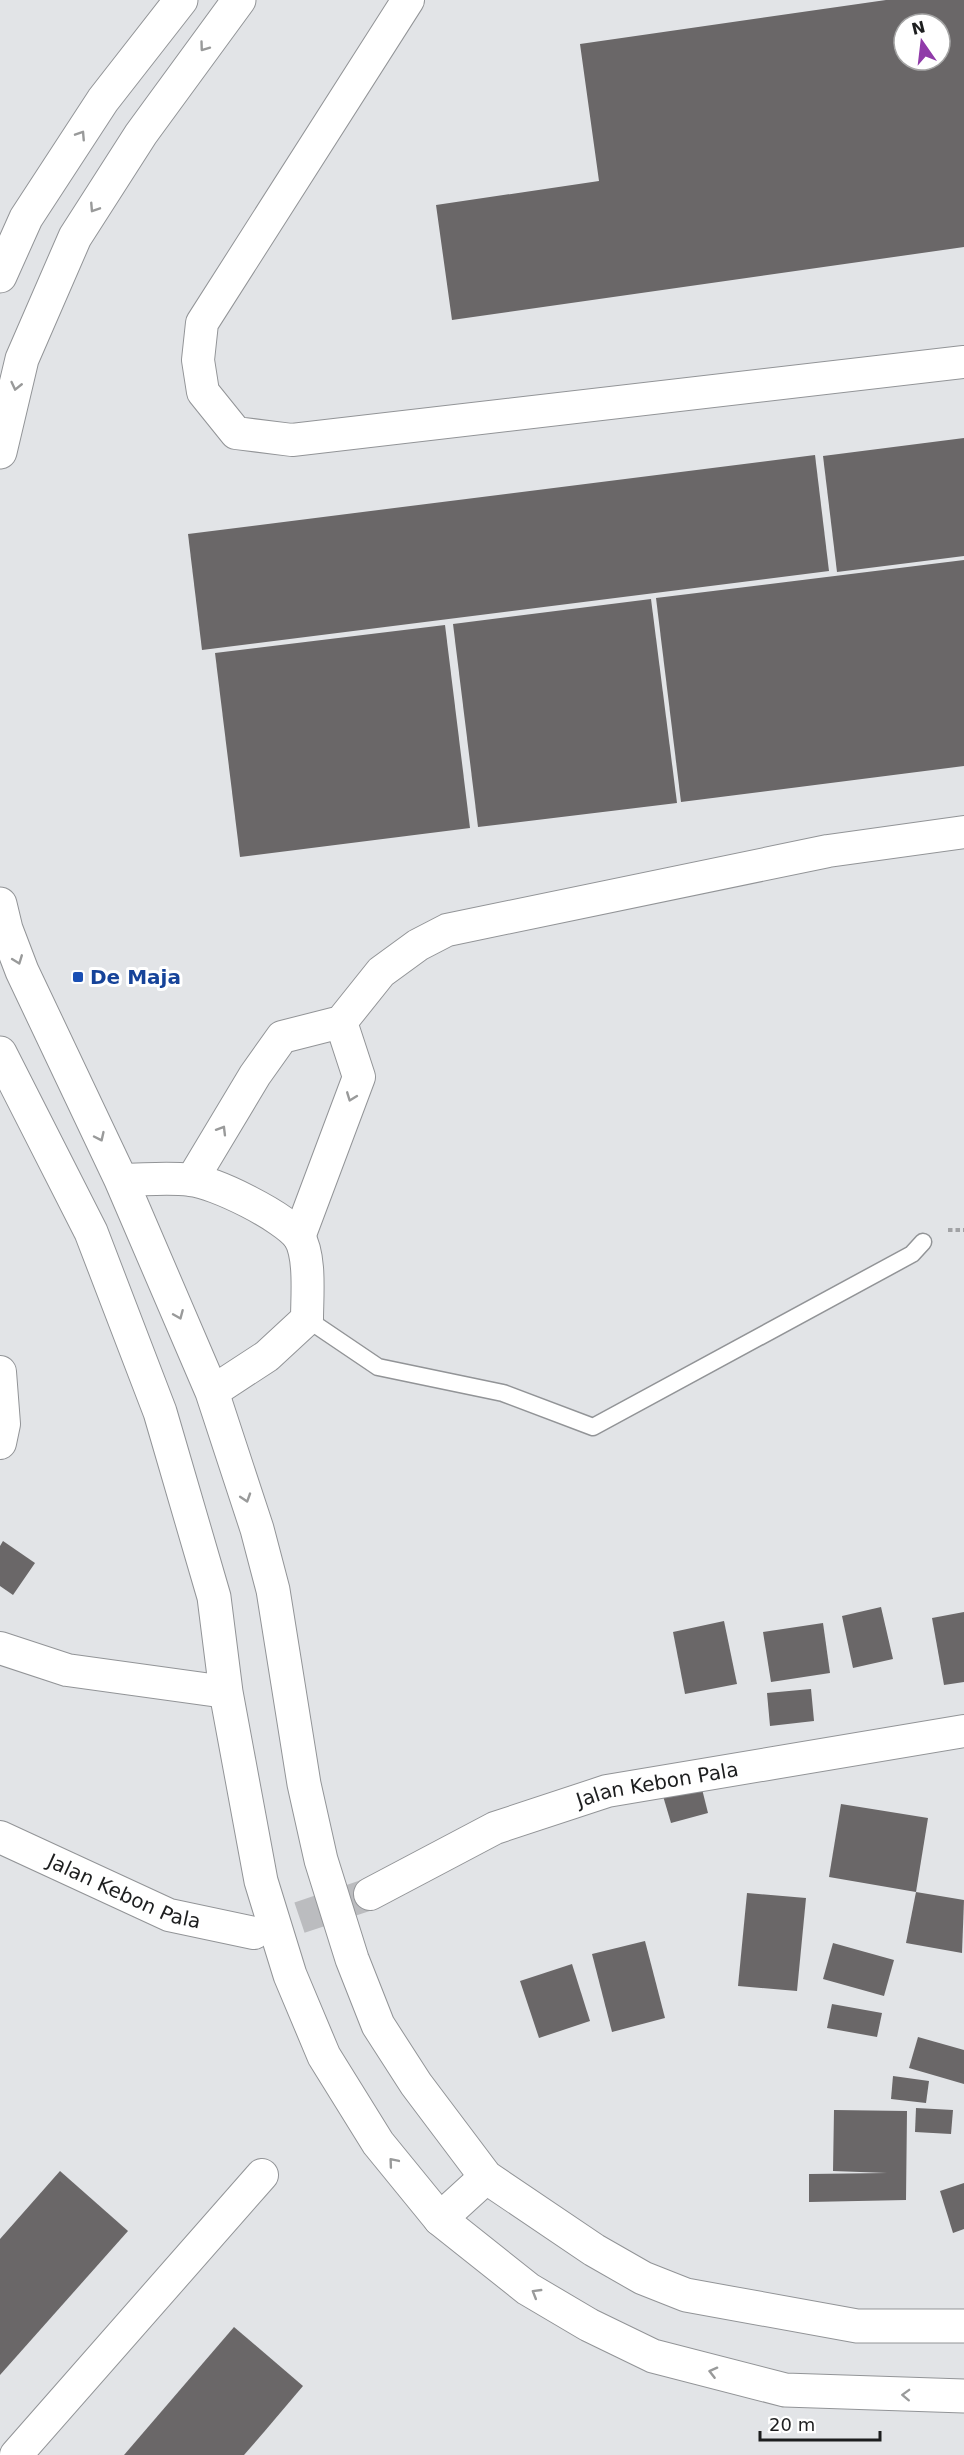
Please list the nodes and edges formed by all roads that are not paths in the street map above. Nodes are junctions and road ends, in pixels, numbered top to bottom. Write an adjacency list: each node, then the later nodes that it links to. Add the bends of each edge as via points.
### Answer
1 (181, 0): 4 (street, one-way to 1, via 103,100)
2 (239, 0): 5 (street, one-way to 5, via 141,134)
3 (408, 0): 7 (street, via 202,323 198,360 203,392 236,433 292,440)
4 (26, 218): 5 (street); 6 (street)
5 (75, 237): 8 (street, one-way to 8, via 22,359)
6 (0, 276)
7 (964, 362)
8 (0, 452)
9 (964, 832): 11 (street, via 828,851 447,930 381,972)
10 (0, 904): 13 (street, one-way to 13, via 22,971)
11 (341, 1022): 14 (street, one-way to 11, via 282,1037); 15 (street, one-way to 15, via 359,1077)
12 (0, 1053): 22 (street, via 91,1232 160,1412 214,1597)
13 (121, 1180): 14 (street); 19 (street, one-way to 19)
14 (192, 1180): 15 (street, via 236,1195)
15 (299, 1237): 17 (street, via 307,1265)
16 (923, 1242): 17 (lane, via 912,1254 593,1427 502,1393 378,1367)
17 (307, 1319): 19 (street, via 267,1356)
18 (0, 1372): 20 (street, via 4,1424)
19 (212, 1392): 28 (street, one-way to 28, via 273,1590 304,1784 321,1860 352,1959 378,2025 416,2084)
20 (0, 1443)
21 (0, 1648): 22 (street, via 67,1670)
22 (226, 1692): 29 (street, one-way to 22, via 378,2143 330,2066 290,1976 261,1881)
23 (964, 1731): 25 (street, Jalan Kebon Pala, via 607,1791 495,1828)
24 (0, 1837): 26 (street, Jalan Kebon Pala, via 169,1915)
25 (370, 1894)
26 (254, 1933)
27 (262, 2175): 32 (street)
28 (486, 2176): 29 (street); 30 (street, via 594,2250 643,2278 686,2295 857,2326)
29 (440, 2219): 31 (street, one-way to 29, via 785,2390 653,2356 528,2289)
30 (964, 2325)
31 (964, 2396)
32 (16, 2455)

